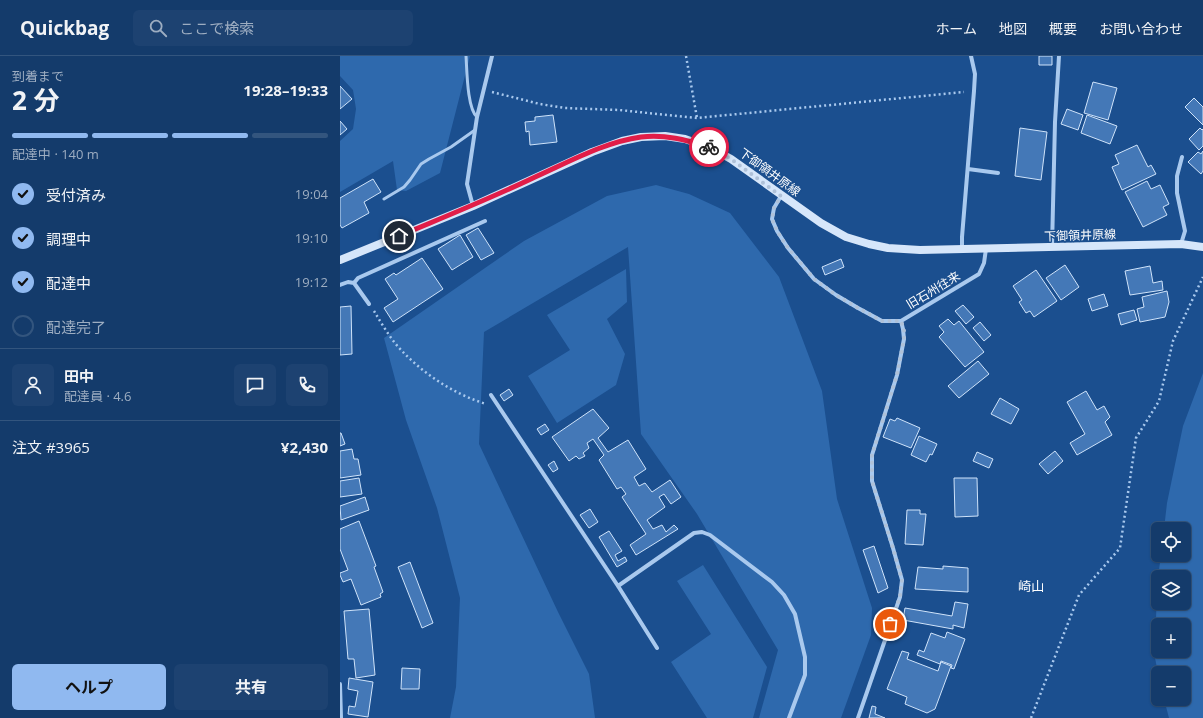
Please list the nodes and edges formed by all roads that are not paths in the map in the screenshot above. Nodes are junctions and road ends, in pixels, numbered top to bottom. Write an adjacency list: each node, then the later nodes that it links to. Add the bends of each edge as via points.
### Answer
1 (466, 56): 5 (lane, via 470,103 473,114)
2 (492, 56): 5 (street)
3 (971, 56): 8 (street, via 974,91)
4 (1059, 56): 16 (street)
5 (477, 117): 6 (street)
6 (475, 130): 11 (lane, via 452,147 421,164 404,187); 12 (street, via 467,184)
7 (1182, 158): 14 (street, via 1177,176 1177,193 1185,231)
8 (968, 169): 9 (street); 17 (street)
9 (998, 173)
10 (781, 196): 12 (main road, 下御領井原線, via 731,159 711,148 665,136 641,137 604,147); 17 (main road, 下御領井原線, via 846,237 868,244 920,250); 23 (street, via 774,208 772,219 788,248 814,279 836,295 882,321)
11 (384, 198)
12 (473, 206): 19 (main road, 下御領井原線)
13 (485, 221): 20 (street, via 358,278)
14 (1180, 244): 15 (main road, 下御領井原線); 16 (main road, 下御領井原線)
15 (1203, 247)
16 (1052, 248): 18 (main road, 下御領井原線)
17 (962, 249): 18 (main road, 下御領井原線)
18 (986, 249): 23 (street, 旧石州往来, via 979,274)
19 (340, 260)
20 (354, 283): 21 (street); 22 (street)
21 (340, 285)
22 (369, 304)
23 (901, 321): 30 (street, 旧石州往来, via 904,339 897,375 872,455 872,481 902,580 900,597)
24 (490, 395): 25 (street)
25 (618, 586): 26 (street); 29 (street, via 694,533 702,532 710,535 772,582 784,595 795,614 805,657 805,675)
26 (657, 648)
27 (340, 684): 28 (street)
28 (340, 718)
29 (789, 718)
30 (858, 718)

